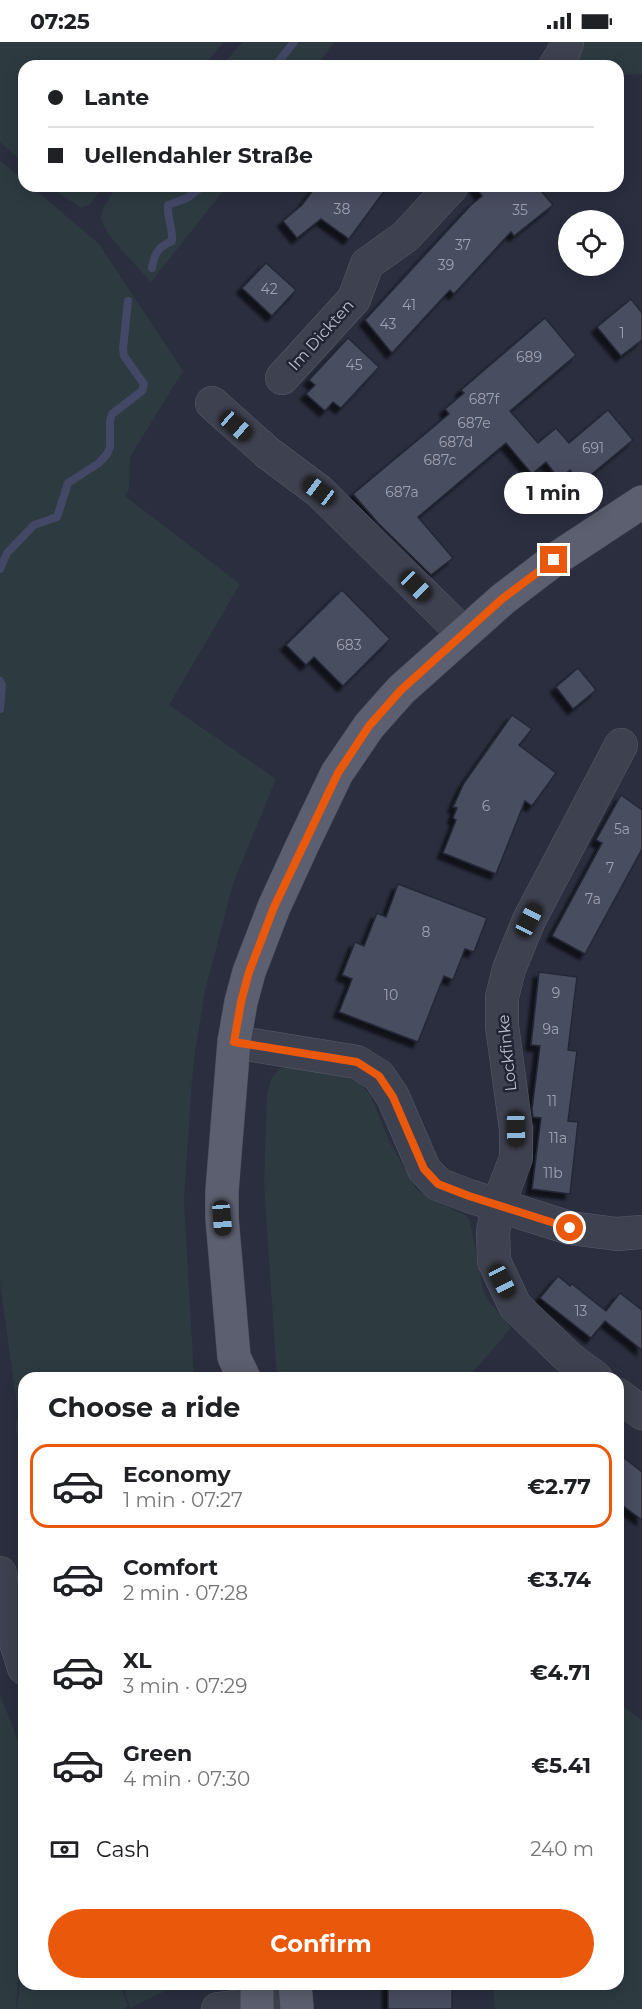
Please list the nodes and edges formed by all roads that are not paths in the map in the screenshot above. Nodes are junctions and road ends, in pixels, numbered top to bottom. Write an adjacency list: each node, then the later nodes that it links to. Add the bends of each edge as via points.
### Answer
1 (567, 42): 2 (street)
2 (559, 60)
3 (446, 192): 4 (street, Im Dickten, via 406,236 367,264 354,299)
4 (282, 378)
5 (212, 403): 7 (street, via 268,453 319,491)
6 (642, 502): 7 (main road, via 554,560)
7 (463, 633): 9 (main road, via 401,690 369,726 338,773 249,972)
8 (621, 745): 10 (street, Lockfinke, via 529,920 509,969 502,997 502,1026 516,1129 516,1158)
9 (234, 1042): 10 (street, via 357,1062 379,1076 393,1097 424,1169 438,1184); 12 (main road, via 222,1218)
10 (498, 1205): 11 (street, via 570,1228 617,1234); 13 (street, Lockfinke, via 493,1232 494,1261 516,1306)
11 (642, 1232)
12 (235, 1371)
13 (588, 1372)
14 (624, 1400): 15 (street)
15 (642, 1413)
16 (0, 1574): 17 (street)
17 (18, 1649)
18 (257, 1999): 19 (street); 20 (street)
19 (296, 2000)
20 (222, 2008)

